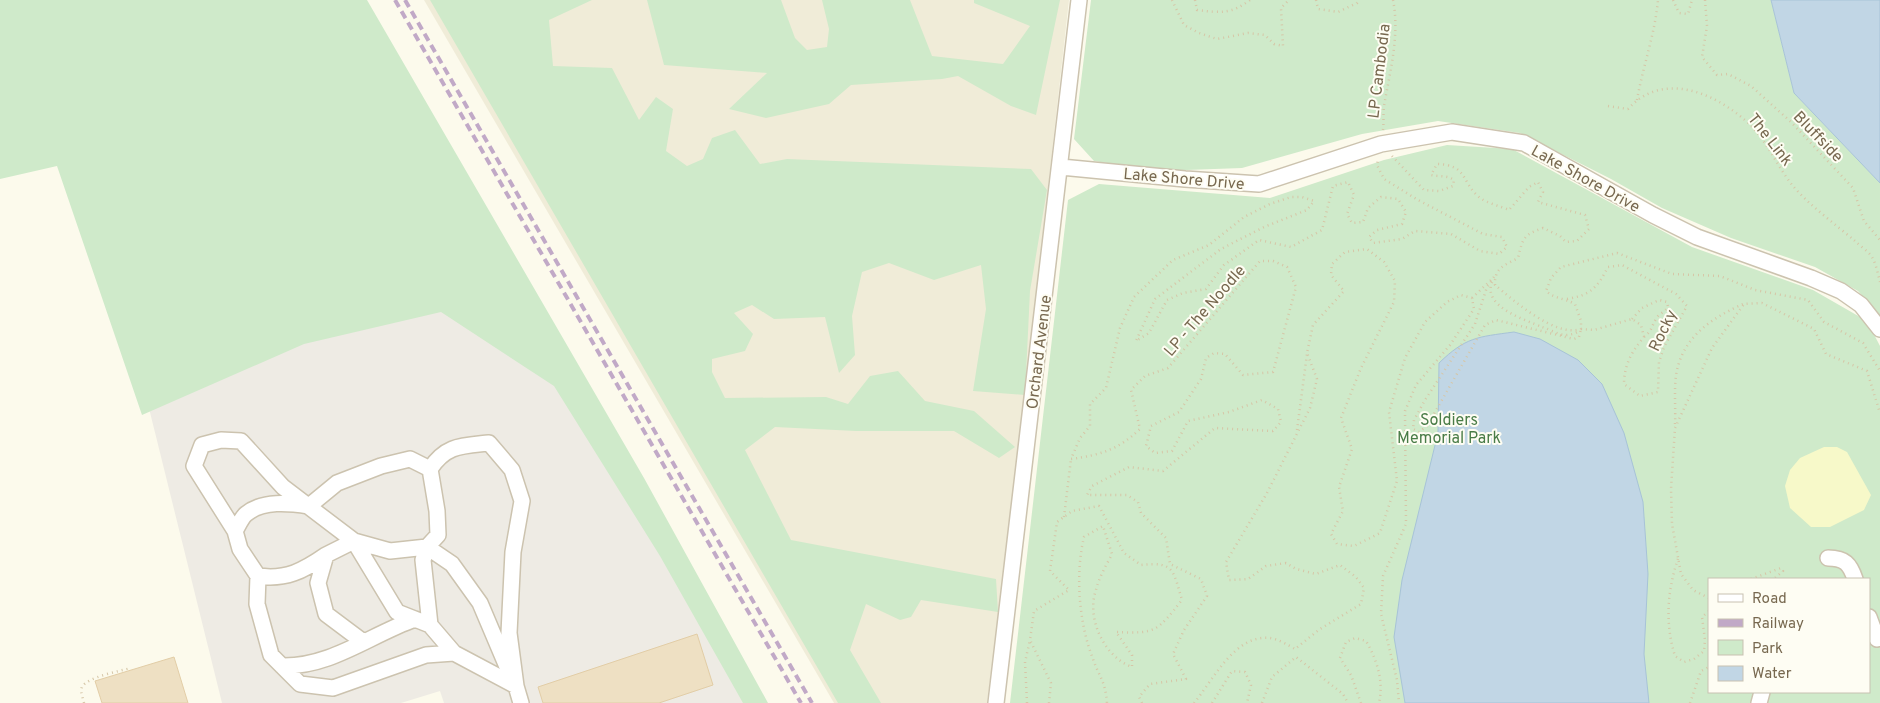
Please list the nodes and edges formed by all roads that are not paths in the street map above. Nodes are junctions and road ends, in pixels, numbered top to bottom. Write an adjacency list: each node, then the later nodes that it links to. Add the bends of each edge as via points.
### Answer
1 (1079, 0): 2 (street, Orchard Avenue)
2 (1060, 167): 3 (street, Lake Shore Drive, via 1259,184 1381,144 1452,132 1524,143 1697,237 1841,291 1861,305); 22 (street, Orchard Avenue)
3 (1880, 328)
4 (430, 469): 5 (street, via 410,459 381,466 337,483); 8 (street, via 438,535); 20 (street, via 440,454 464,445 489,443 512,470 522,501 513,552 509,633)
5 (309, 506): 6 (street, via 286,502 265,505 246,514); 6 (street, via 283,487 241,441 221,440 202,445 194,466); 7 (street)
6 (235, 531): 11 (street, via 240,548)
7 (354, 540): 8 (street, via 390,551); 9 (street); 13 (street, via 397,612)
8 (427, 547): 15 (street, via 423,560); 20 (street, via 452,564 480,603)
9 (326, 555): 11 (street, via 304,570 274,578); 17 (street, via 318,583 326,614)
10 (1828, 558): 12 (street, via 1840,558 1850,565)
11 (258, 576): 19 (street, via 257,604 271,655)
12 (1855, 578)
13 (415, 619): 15 (street); 17 (street)
14 (1870, 621): 16 (street)
15 (430, 625): 18 (street)
16 (1875, 639)
17 (362, 641): 19 (street, via 327,660 303,666)
18 (454, 653): 19 (street, via 426,655 332,688 300,684); 20 (street)
19 (282, 666)
20 (516, 686): 21 (street)
21 (522, 703)
22 (996, 703)

